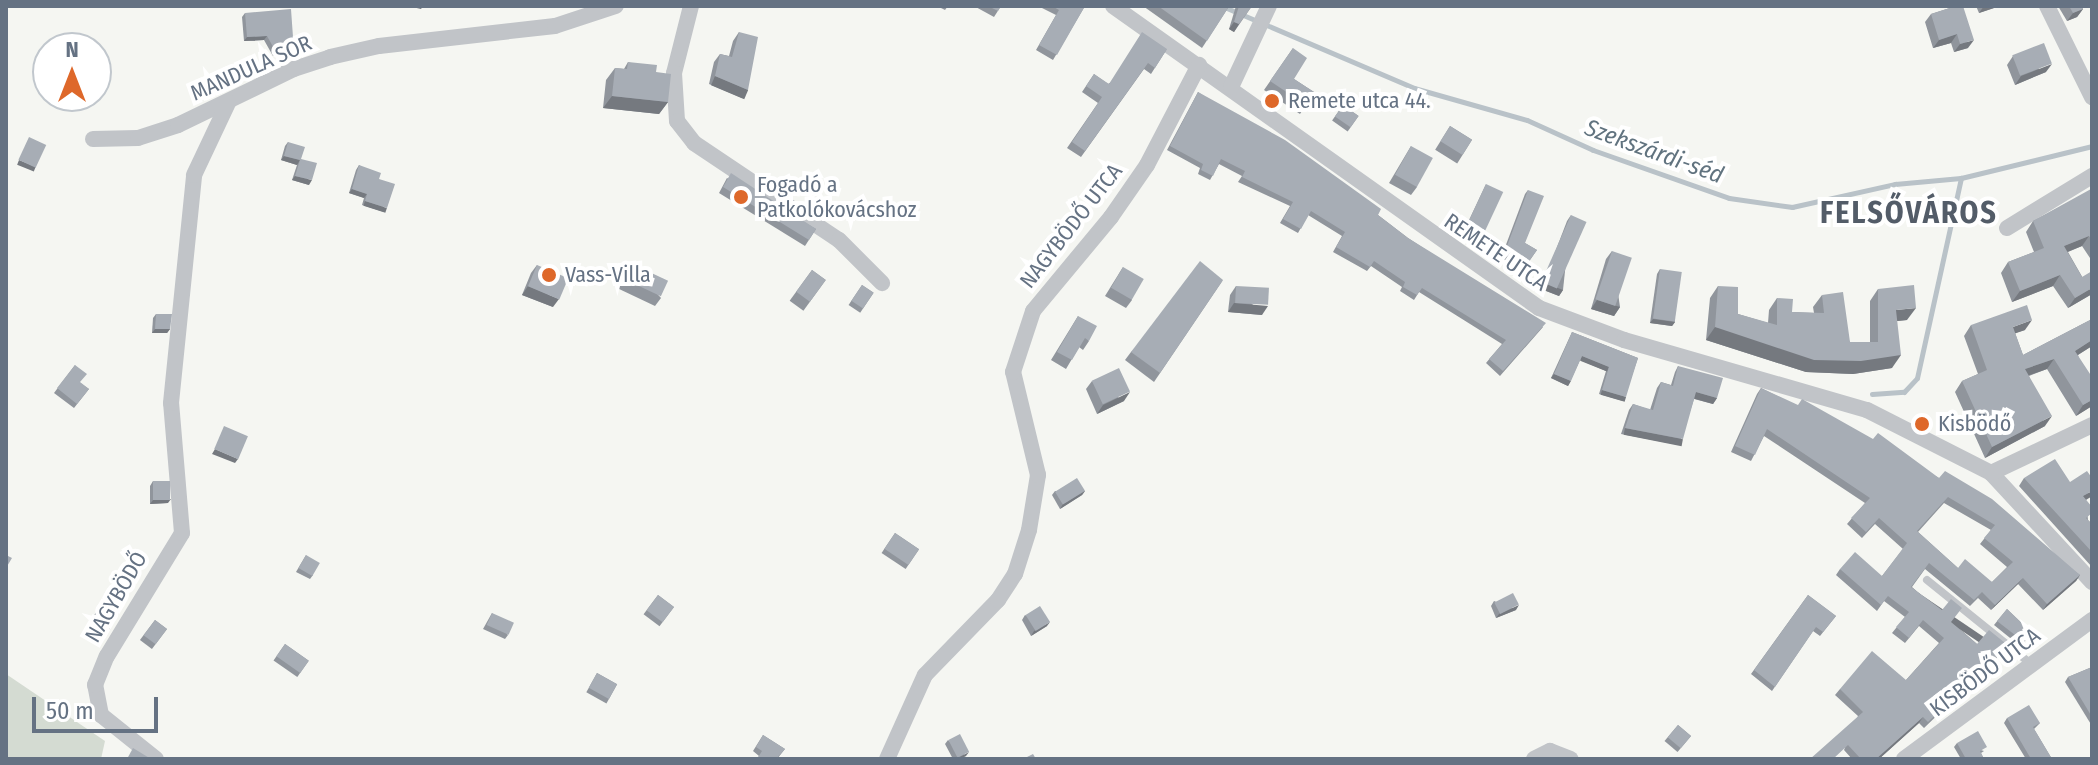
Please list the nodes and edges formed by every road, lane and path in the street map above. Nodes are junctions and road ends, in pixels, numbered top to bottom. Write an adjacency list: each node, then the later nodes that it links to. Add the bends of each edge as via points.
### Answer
1 (616, 6): 9 (street, MANDULA SOR, via 555,26 379,46 330,57)
2 (691, 6): 13 (street, via 674,73 677,121 694,143 839,240)
3 (1113, 6): 6 (street, REMETE UTCA)
4 (2047, 6): 8 (street)
5 (1268, 8): 7 (street)
6 (1199, 65): 7 (street, REMETE UTCA); 21 (street, NAGYBÖDŐ UTCA, via 1147,165 1033,311 1013,372 1038,475 1020,559 998,600 925,675)
7 (1231, 87): 15 (street, REMETE UTCA, via 1539,308 1624,340 1867,410)
8 (2092, 97)
9 (228, 103): 10 (street, MANDULA SOR, via 138,138); 20 (street, NAGYBÖDŐ, via 194,175 170,435 182,533 114,643 95,685 101,715)
10 (93, 139)
11 (2092, 176): 12 (street)
12 (2007, 228)
13 (882, 283)
14 (2092, 425): 15 (street)
15 (1991, 473): 17 (street)
16 (1927, 580): 19 (lane)
17 (2092, 582)
18 (2092, 620): 19 (street, KISBÖDŐ UTCA)
19 (2031, 664): 24 (street, KISBÖDŐ UTCA)
20 (156, 759)
21 (887, 759)
22 (1534, 759): 23 (street, via 1550,751)
23 (1571, 759)
24 (1904, 759)

